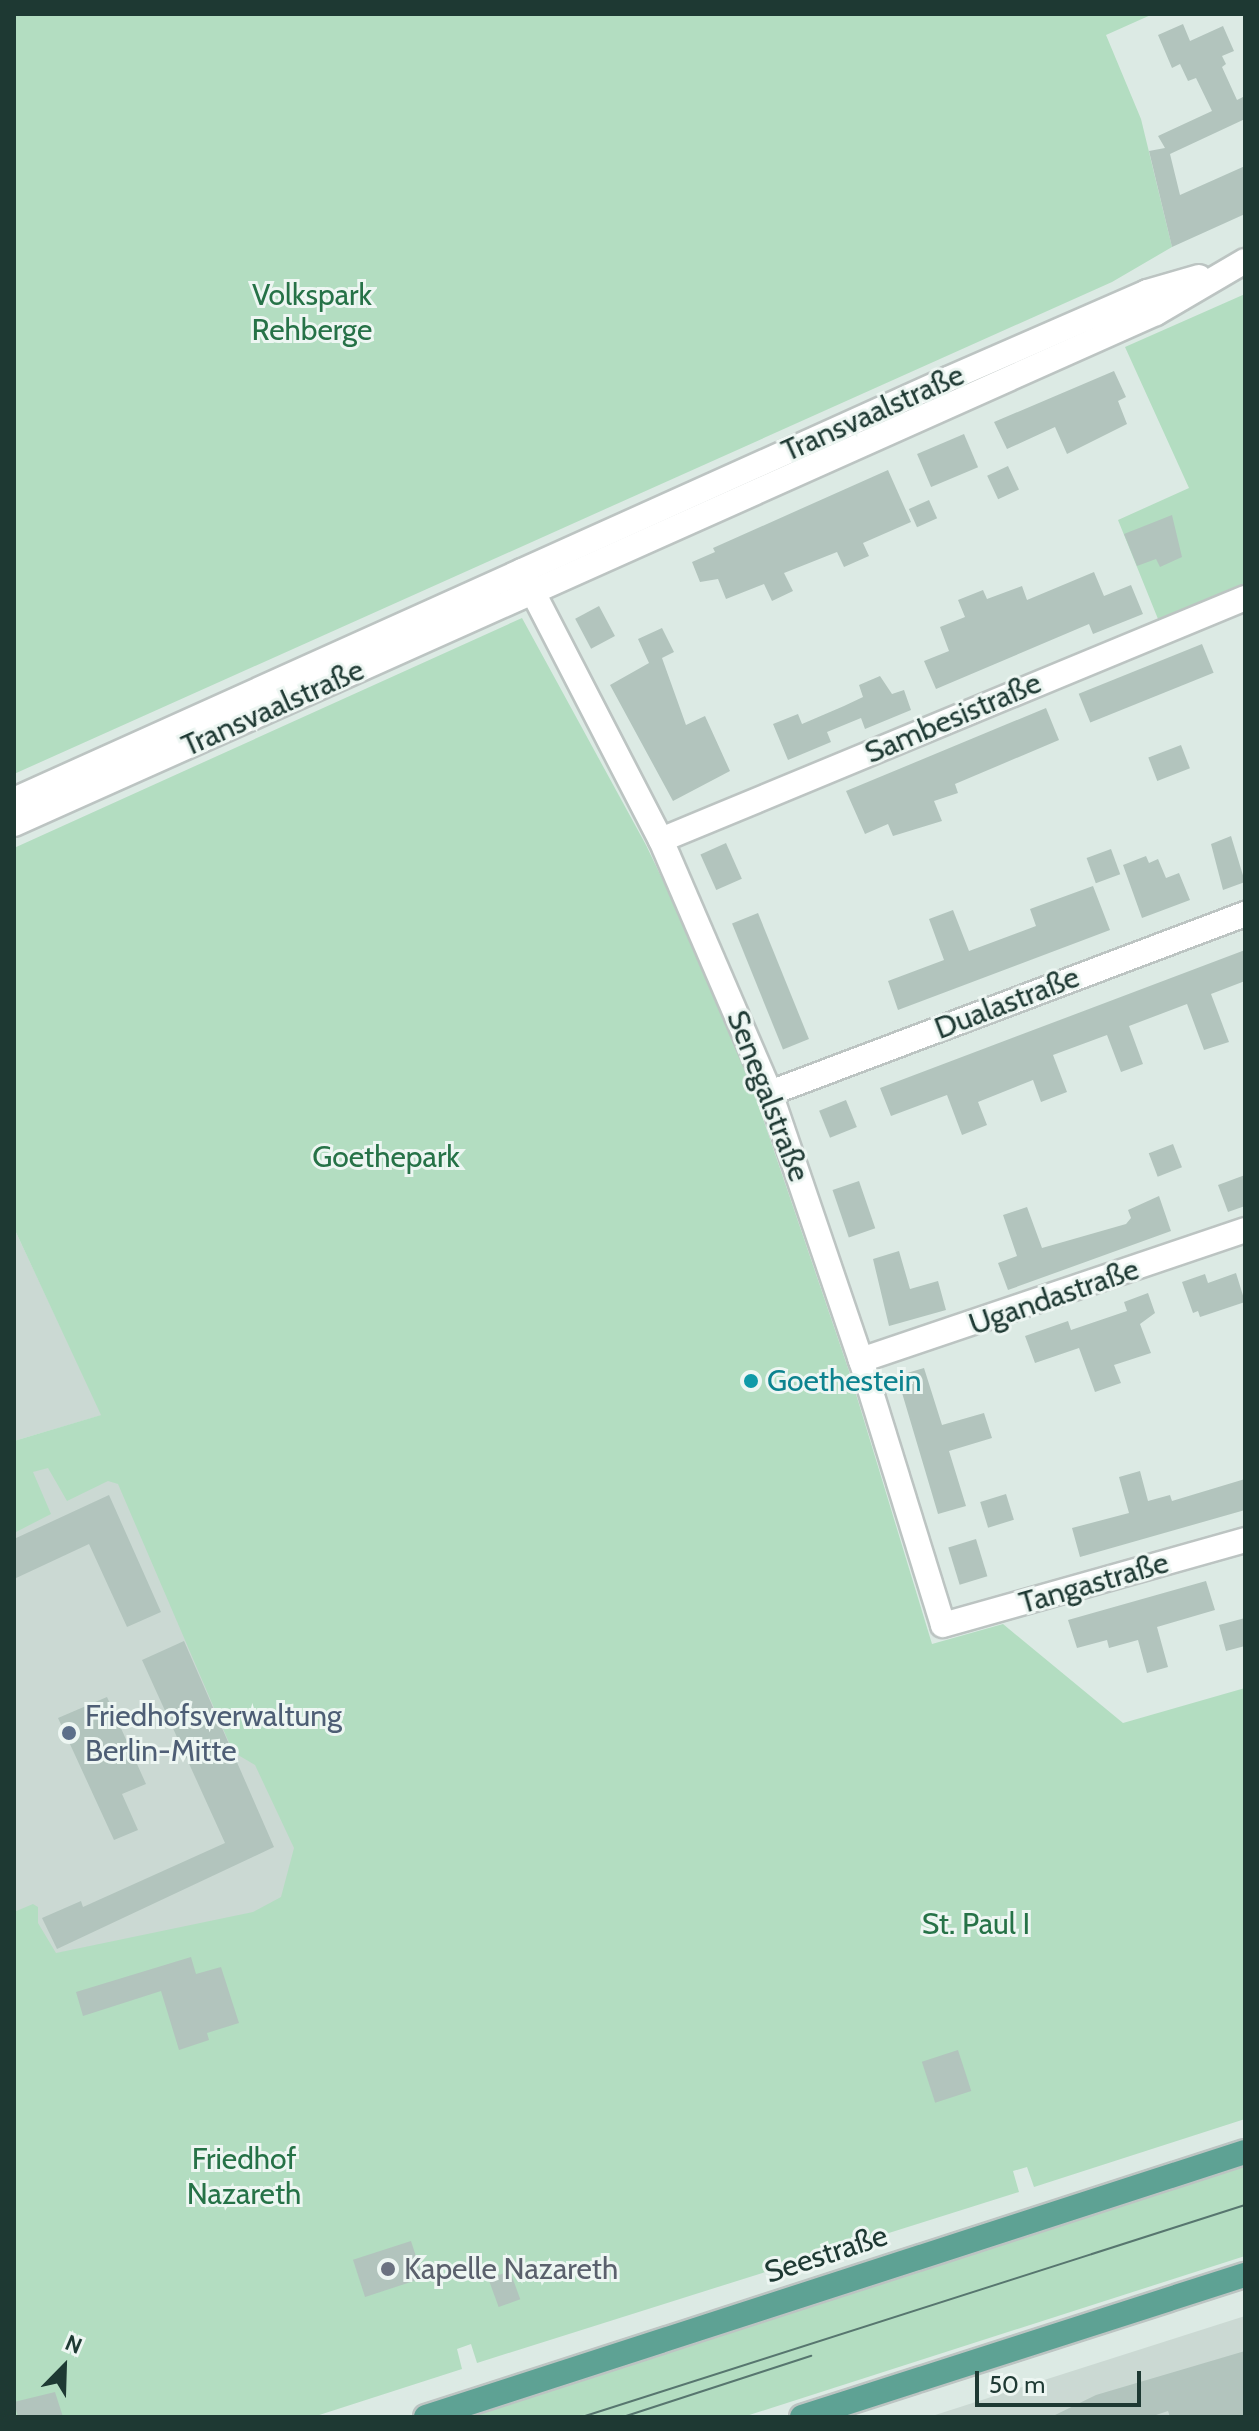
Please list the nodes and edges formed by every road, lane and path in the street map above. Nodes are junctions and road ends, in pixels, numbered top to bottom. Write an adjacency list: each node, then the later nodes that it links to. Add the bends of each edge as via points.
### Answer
1 (1237, 264): 2 (street, Transvaalstraße, via 1147,292 953,390)
2 (527, 582): 4 (street, Transvaalstraße); 5 (street, Transvaalstraße); 6 (street, Senegalstraße)
3 (1245, 598): 6 (street, Sambesistraße)
4 (14, 800)
5 (14, 824)
6 (661, 840): 8 (street, Senegalstraße)
7 (1245, 914): 8 (street, Dualastraße)
8 (770, 1093): 10 (street, Senegalstraße)
9 (1245, 1230): 10 (street, Ugandastraße)
10 (861, 1360): 12 (street, Senegalstraße)
11 (1245, 1540): 12 (street, Tangastraße)
12 (943, 1625)
13 (1245, 2152): 15 (main road, Seestraße)
14 (1245, 2275): 16 (main road)
15 (426, 2417)
16 (802, 2417)

